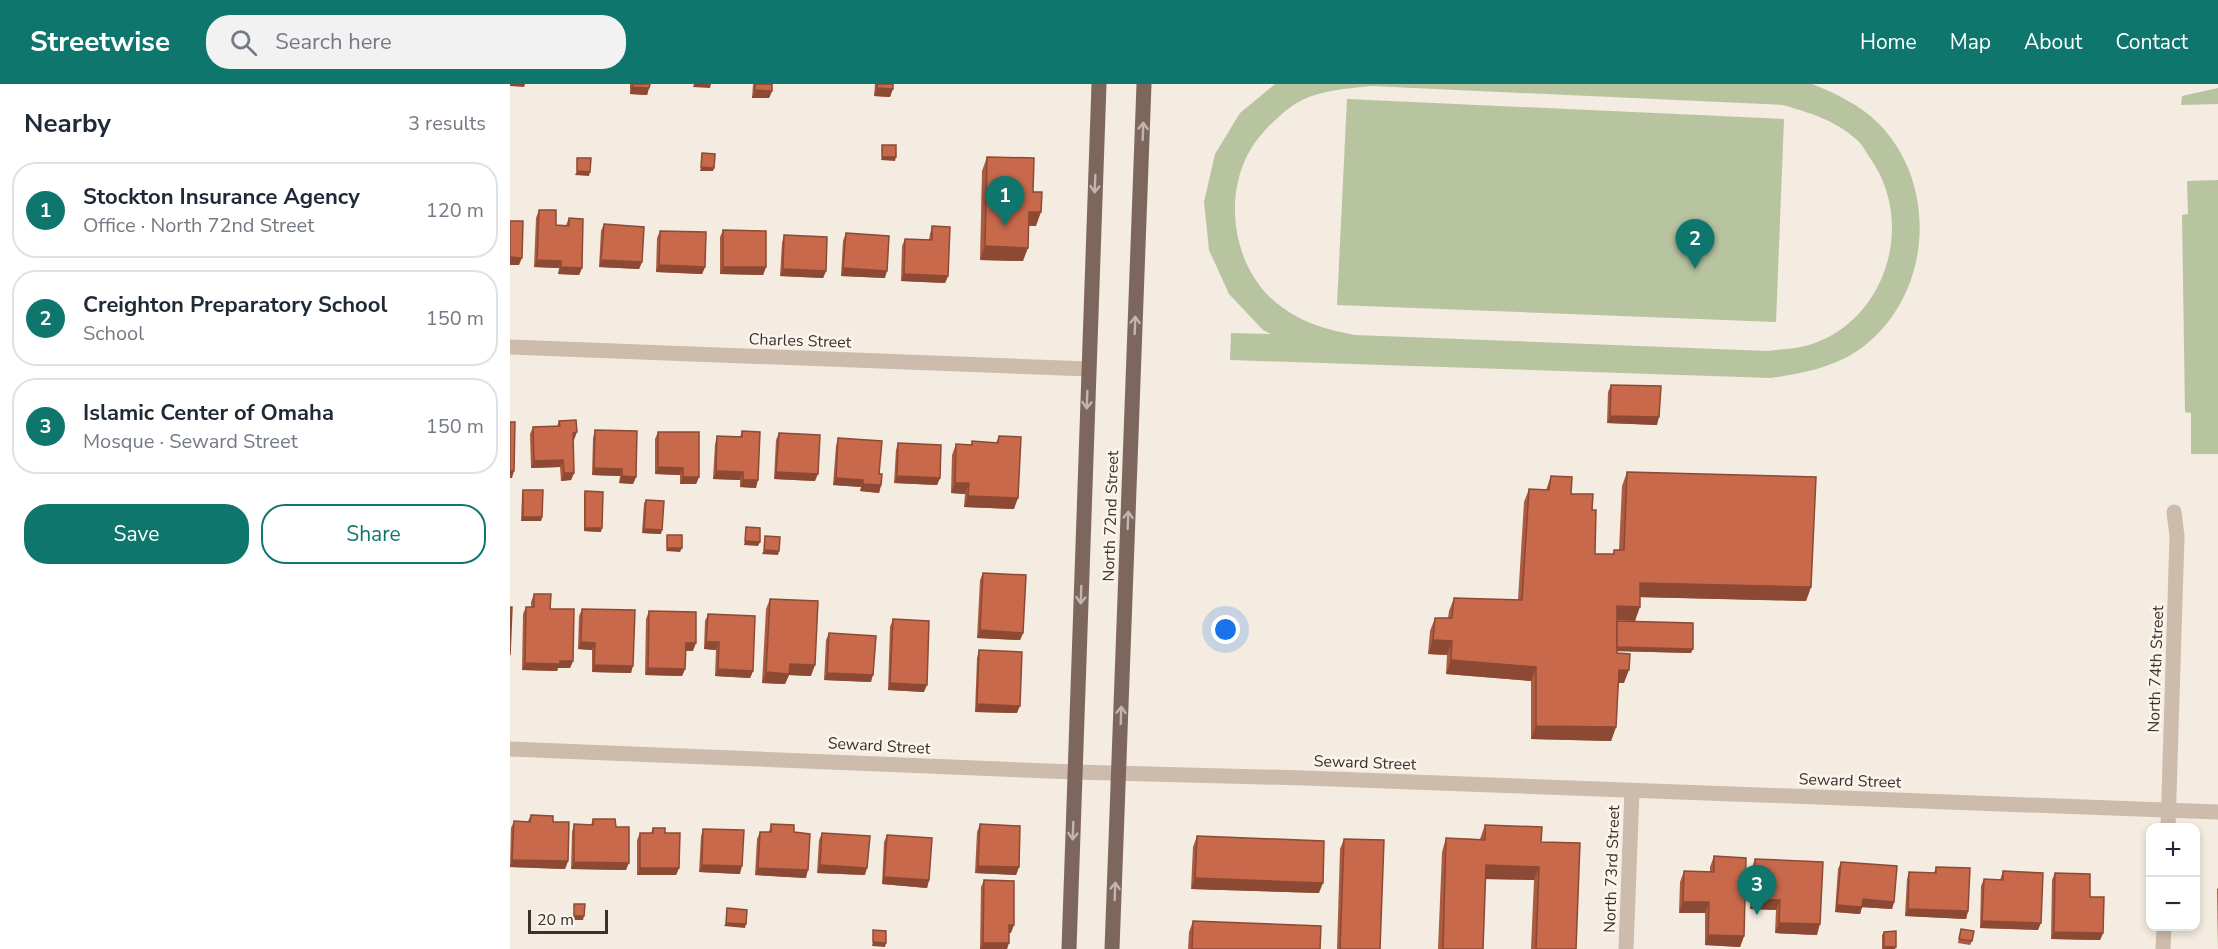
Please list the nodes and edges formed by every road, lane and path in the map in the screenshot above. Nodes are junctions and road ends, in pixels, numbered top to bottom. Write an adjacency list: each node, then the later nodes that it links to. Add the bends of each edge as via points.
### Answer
1 (1099, 84): 4 (main road, North 72nd Street, one-way to 4)
2 (1144, 84): 8 (main road, North 72nd Street, one-way to 2)
3 (510, 347): 4 (street, Charles Street)
4 (1088, 369): 7 (main road, North 72nd Street, one-way to 7)
5 (2174, 512): 10 (street, North 74th Street, via 2177,536)
6 (510, 749): 7 (street, Seward Street)
7 (1074, 772): 8 (street, Seward Street); 14 (main road, North 72nd Street, one-way to 14)
8 (1119, 774): 9 (street, Seward Street); 15 (main road, North 72nd Street, one-way to 8)
9 (1632, 791): 10 (street, Seward Street); 16 (street, North 73rd Street)
10 (2168, 810): 11 (street, Seward Street); 12 (street, North 74th Street)
11 (2218, 812)
12 (2168, 823)
13 (2164, 931): 17 (street)
14 (1069, 949)
15 (1112, 949)
16 (1626, 949)
17 (2163, 949)

